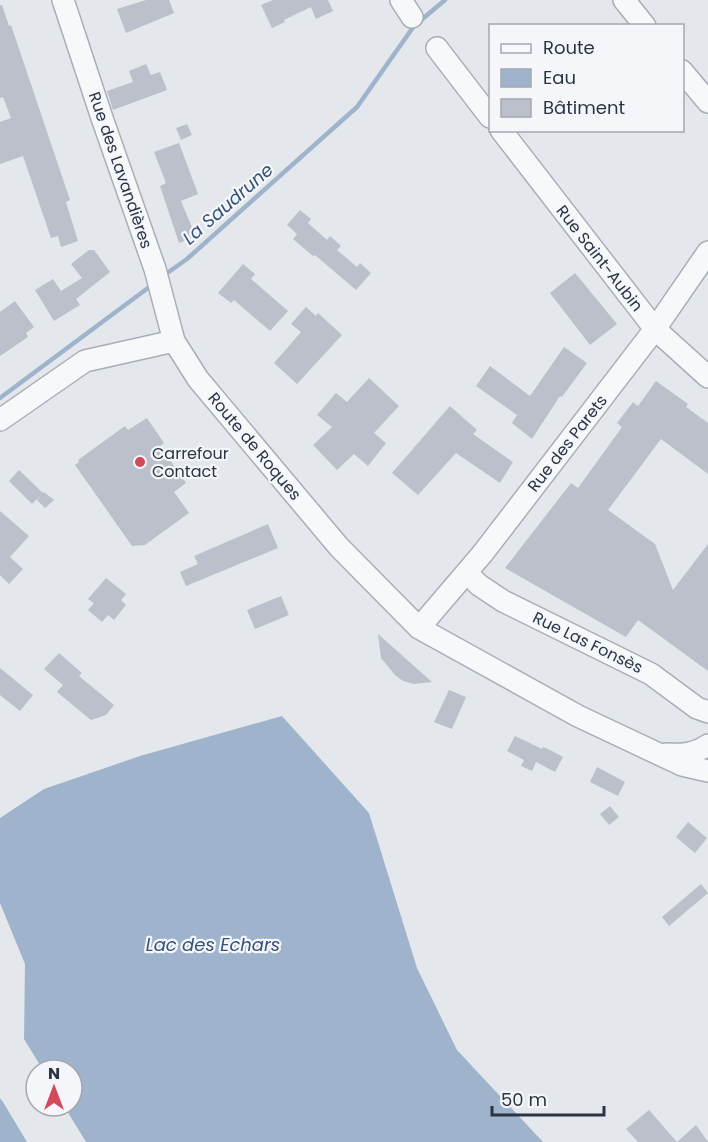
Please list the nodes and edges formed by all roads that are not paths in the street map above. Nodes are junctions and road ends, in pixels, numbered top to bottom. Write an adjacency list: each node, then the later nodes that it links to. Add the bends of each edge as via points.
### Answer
1 (63, 0): 11 (street, Rue des Lavandières, via 153,263)
2 (624, 0): 3 (street)
3 (643, 24)
4 (436, 48): 7 (street)
5 (684, 73): 6 (street)
6 (708, 102)
7 (489, 116)
8 (503, 132): 10 (street, Rue Saint-Aubin)
9 (708, 252): 10 (street, Rue des Parets)
10 (655, 329): 12 (street, Rue Saint-Aubin); 14 (street, Rue des Parets)
11 (174, 341): 13 (street, via 85,361); 15 (street, Route de Roques, via 192,371 339,547)
12 (708, 377)
13 (0, 420)
14 (467, 573): 15 (street, Rue des Parets); 16 (street, Rue Las Fonsès, via 503,601 651,674)
15 (419, 628): 18 (street, Route de Roques, via 578,716)
16 (708, 712)
17 (708, 745): 18 (street, via 698,752)
18 (660, 754): 19 (street, Route de Roques, via 682,765)
19 (708, 771)

